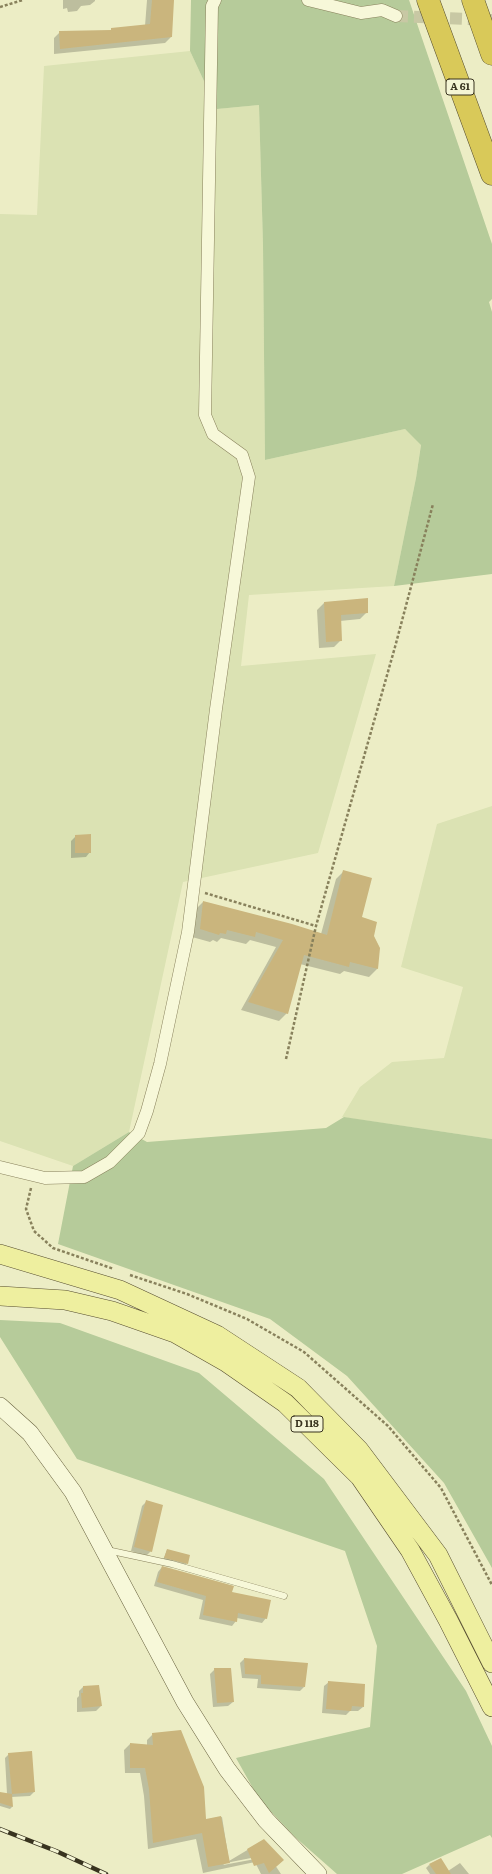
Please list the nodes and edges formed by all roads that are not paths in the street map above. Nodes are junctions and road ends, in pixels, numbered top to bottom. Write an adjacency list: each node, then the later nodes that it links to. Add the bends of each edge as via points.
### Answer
1 (215, 0): 8 (street, via 212,6 205,415 213,434 242,455 249,477 188,932 160,1064 139,1132 110,1162 84,1177 45,1178)
2 (308, 0): 5 (street, via 361,13 382,10)
3 (428, 0): 7 (highway, A 61)
4 (473, 0): 6 (highway)
5 (396, 16)
6 (492, 54)
7 (492, 174)
8 (0, 1167)
9 (0, 1254): 14 (main road, D 118, via 120,1290 217,1335 298,1388 359,1450 438,1555)
10 (0, 1296): 15 (main road, D 118, via 65,1300 112,1311 175,1333 226,1362 286,1403 360,1477 410,1550)
11 (0, 1406): 12 (main road, via 30,1433 55,1465)
12 (104, 1549): 13 (lane, via 172,1564); 16 (main road, via 185,1702 227,1769 266,1820)
13 (284, 1596)
14 (492, 1662)
15 (492, 1707)
16 (318, 1874)

